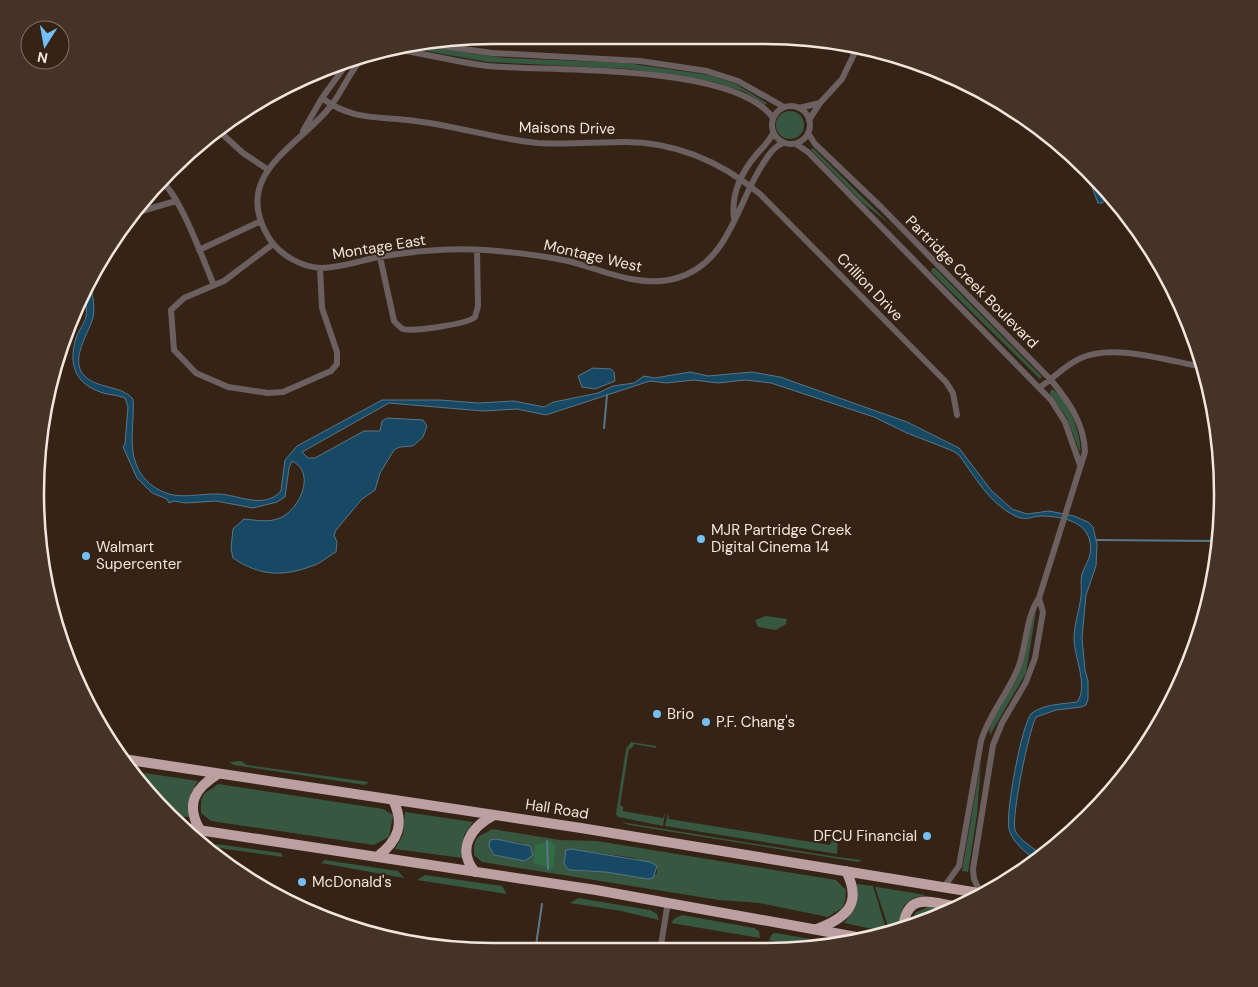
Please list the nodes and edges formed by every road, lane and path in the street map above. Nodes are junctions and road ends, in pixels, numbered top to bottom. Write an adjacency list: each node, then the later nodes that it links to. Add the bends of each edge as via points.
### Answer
1 (447, 47): 9 (street, via 492,53 640,60 707,71 728,76)
2 (410, 51): 11 (street, via 486,65 625,72 709,84 748,97)
3 (855, 53): 7 (street, via 842,79)
4 (356, 66): 8 (street, Montage East)
5 (342, 71): 6 (street, Montage East)
6 (322, 98): 8 (street, Maisons Drive); 13 (street, Montage East)
7 (820, 103): 10 (street); 12 (street)
8 (332, 106): 13 (street, Montage East); 20 (street, Maisons Drive, via 359,116 417,121 514,140 555,144 658,144 693,154)
9 (784, 107): 10 (street); 11 (street)
10 (799, 108): 12 (street)
11 (773, 118): 14 (street)
12 (809, 120): 15 (street)
13 (303, 132): 19 (street, Montage East)
14 (773, 133): 17 (street); 20 (street, Montage West)
15 (808, 133): 18 (street); 34 (street, Partridge Creek Boulevard, via 815,144)
16 (223, 135): 19 (street)
17 (783, 143): 18 (street); 22 (street, Montage West, via 770,154)
18 (796, 144): 35 (street, Partridge Creek Boulevard, via 808,152)
19 (267, 169): 26 (street, Montage East, via 259,195)
20 (741, 179): 22 (street, Maisons Drive); 25 (street, Montage West, via 734,196)
21 (166, 185): 23 (street)
22 (750, 186): 25 (street, Montage West); 36 (street, Crillion Drive, via 946,382 954,393)
23 (176, 201): 24 (street); 28 (street)
24 (145, 210)
25 (734, 218): 29 (street, Montage West, via 724,242 710,259 685,274 662,281 637,280 538,256)
26 (261, 221): 27 (street, Montage East); 28 (street)
27 (273, 244): 31 (street, Montage East, via 293,260); 32 (street)
28 (199, 250): 32 (street)
29 (478, 250): 30 (street, Montage East, via 431,250); 30 (street, via 478,306 475,316 466,322 409,330 394,321)
30 (380, 257): 31 (street, Montage East)
31 (320, 268): 32 (street, via 322,308 337,352 337,364 331,371 283,392 268,393 228,386 196,373 174,350 170,315 174,304)
32 (214, 285)
33 (1195, 365): 34 (street, via 1102,352 1075,361)
34 (1051, 380): 35 (street); 37 (street, Partridge Creek Boulevard, via 1072,407 1080,425 1085,452)
35 (1040, 387): 37 (street, Partridge Creek Boulevard, via 1065,422)
36 (957, 415)
37 (1080, 465): 38 (street, Partridge Creek Boulevard)
38 (1039, 598): 48 (street, Partridge Creek Boulevard, via 1031,610 1016,671 983,733 960,866); 49 (street, Partridge Creek Boulevard, via 1043,612 1035,658 1026,682 997,734 991,754 973,869)
39 (132, 760): 40 (highway, Hall Road)
40 (218, 774): 41 (highway, Hall Road); 44 (highway, via 202,785 196,794 193,812)
41 (393, 800): 42 (highway, Hall Road); 45 (highway, via 400,819 398,835 391,846)
42 (494, 815): 46 (highway, Hall Road); 47 (highway, via 481,823 468,838 466,856)
43 (194, 829): 44 (highway)
44 (200, 830): 45 (highway)
45 (377, 857): 47 (highway)
46 (846, 871): 48 (highway, Hall Road); 54 (highway, via 853,892 850,907 843,917)
47 (476, 872): 51 (highway)
48 (944, 888): 50 (highway, Hall Road)
49 (979, 888)
50 (972, 892)
51 (668, 902): 54 (highway); 56 (street)
52 (946, 905): 53 (highway, via 915,903)
53 (905, 920)
54 (817, 929): 55 (highway)
55 (849, 935)
56 (661, 943)

